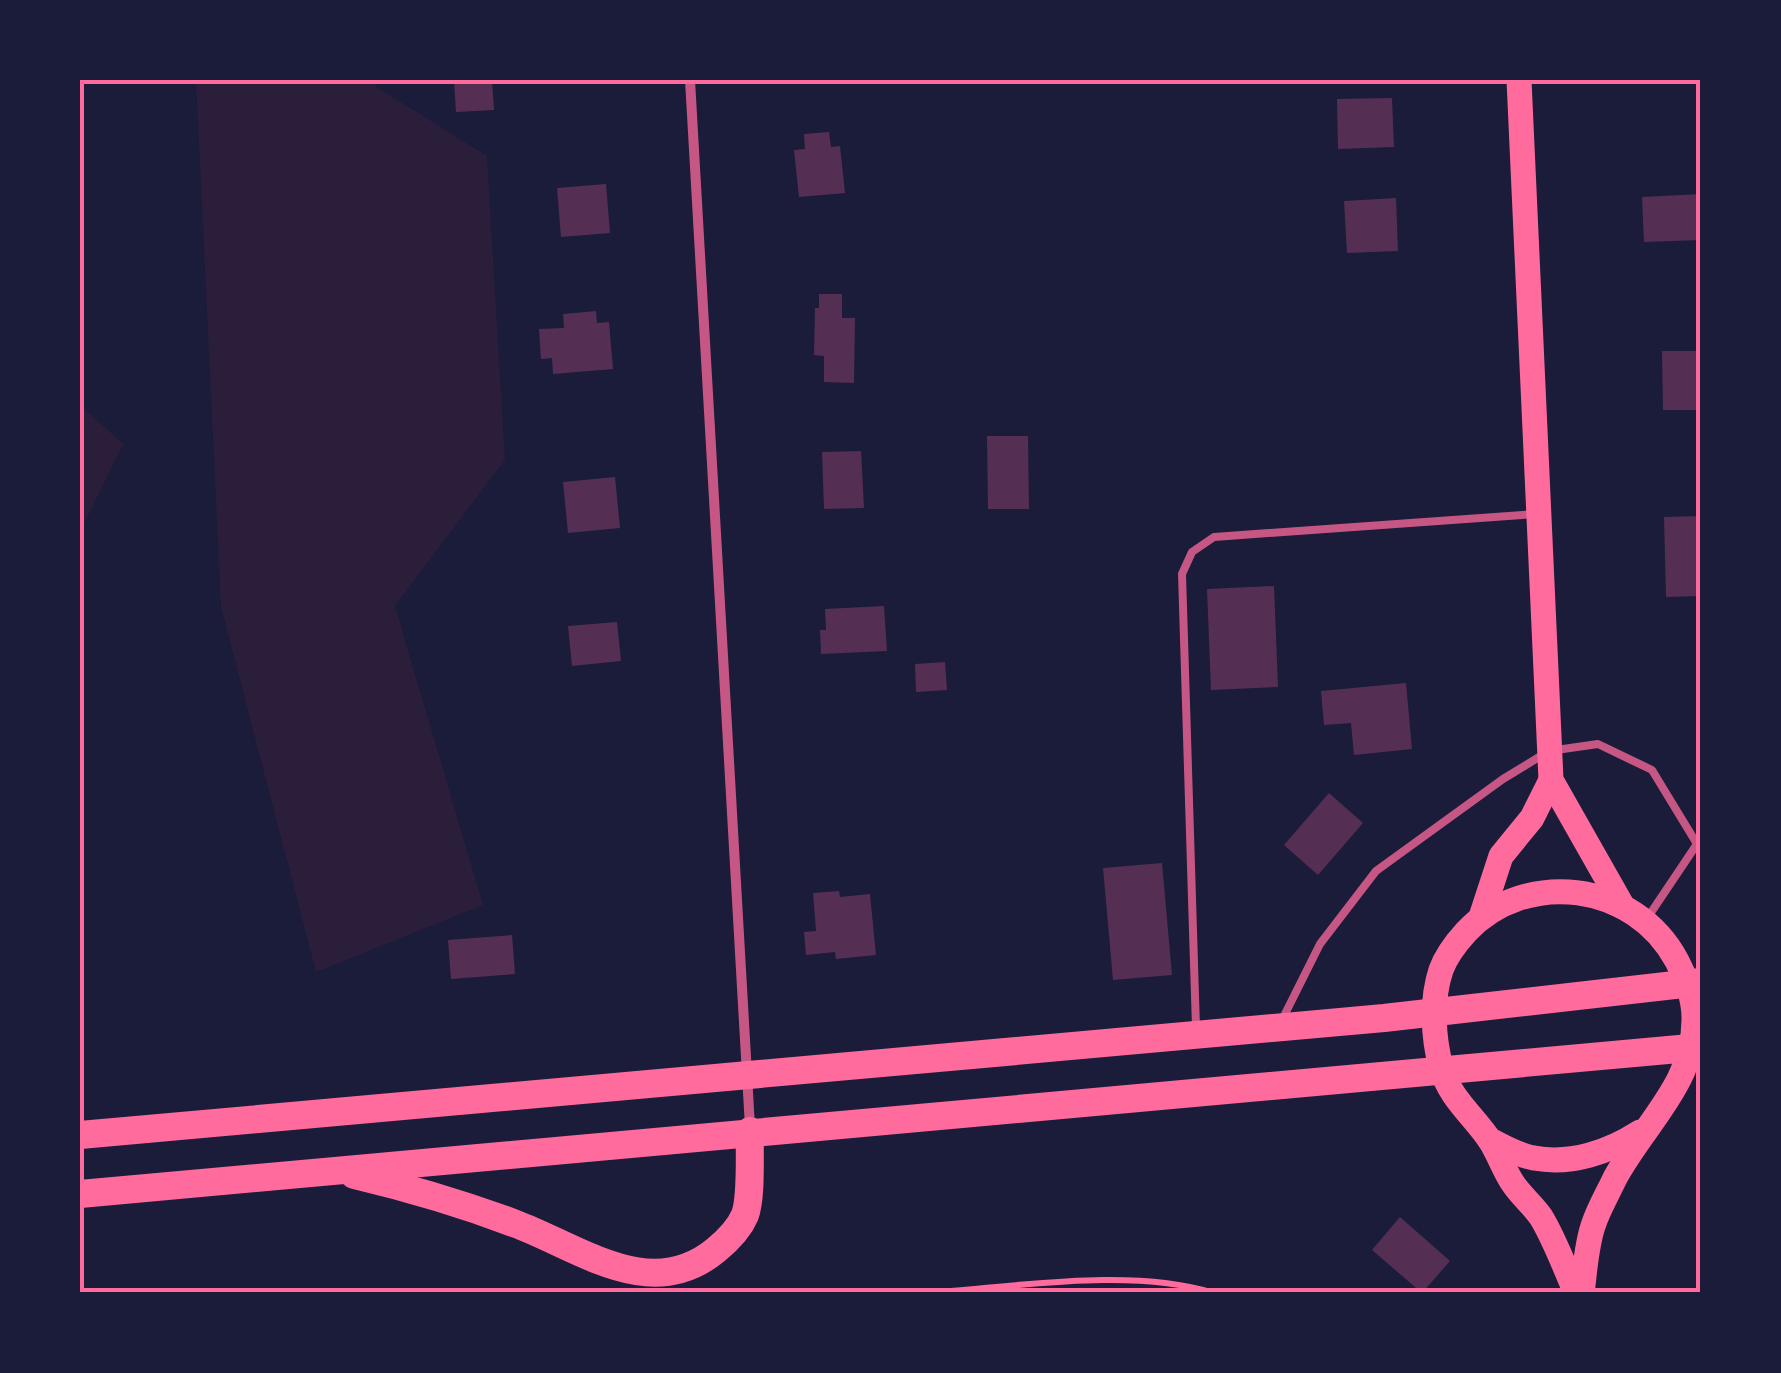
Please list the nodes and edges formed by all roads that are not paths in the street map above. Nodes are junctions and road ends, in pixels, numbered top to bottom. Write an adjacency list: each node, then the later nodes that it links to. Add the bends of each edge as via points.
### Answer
1 (690, 80): 15 (street)
2 (1519, 80): 3 (main road)
3 (1539, 514): 4 (main road); 12 (lane, via 1214,537 1192,552 1182,574)
4 (1549, 751): 5 (main road); 6 (lane, via 1598,744 1652,770); 11 (lane, via 1376,871 1320,944)
5 (1551, 780): 7 (main road, via 1532,818 1501,856); 8 (main road)
6 (1699, 844): 8 (lane)
7 (1482, 914): 8 (main road, via 1516,897 1557,891 1587,894); 10 (main road, via 1441,969)
8 (1634, 914): 9 (main road, via 1668,944)
9 (1695, 983): 10 (highway); 13 (main road)
10 (1434, 1013): 11 (highway); 14 (main road)
11 (1278, 1027): 12 (highway)
12 (1196, 1033): 15 (highway)
13 (1697, 1047): 14 (highway); 16 (main road)
14 (1442, 1073): 17 (highway); 19 (main road)
15 (744, 1074): 17 (street); 18 (highway)
16 (1647, 1128): 19 (main road, via 1590,1156 1560,1159 1532,1158); 22 (main road, via 1593,1225)
17 (750, 1131): 20 (highway); 20 (highway, via 746,1213 728,1239 678,1270 646,1274 616,1268 518,1224)
18 (80, 1135)
19 (1490, 1140): 22 (main road, via 1512,1183 1541,1216)
20 (333, 1170): 21 (highway)
21 (80, 1194)
22 (1579, 1293)

